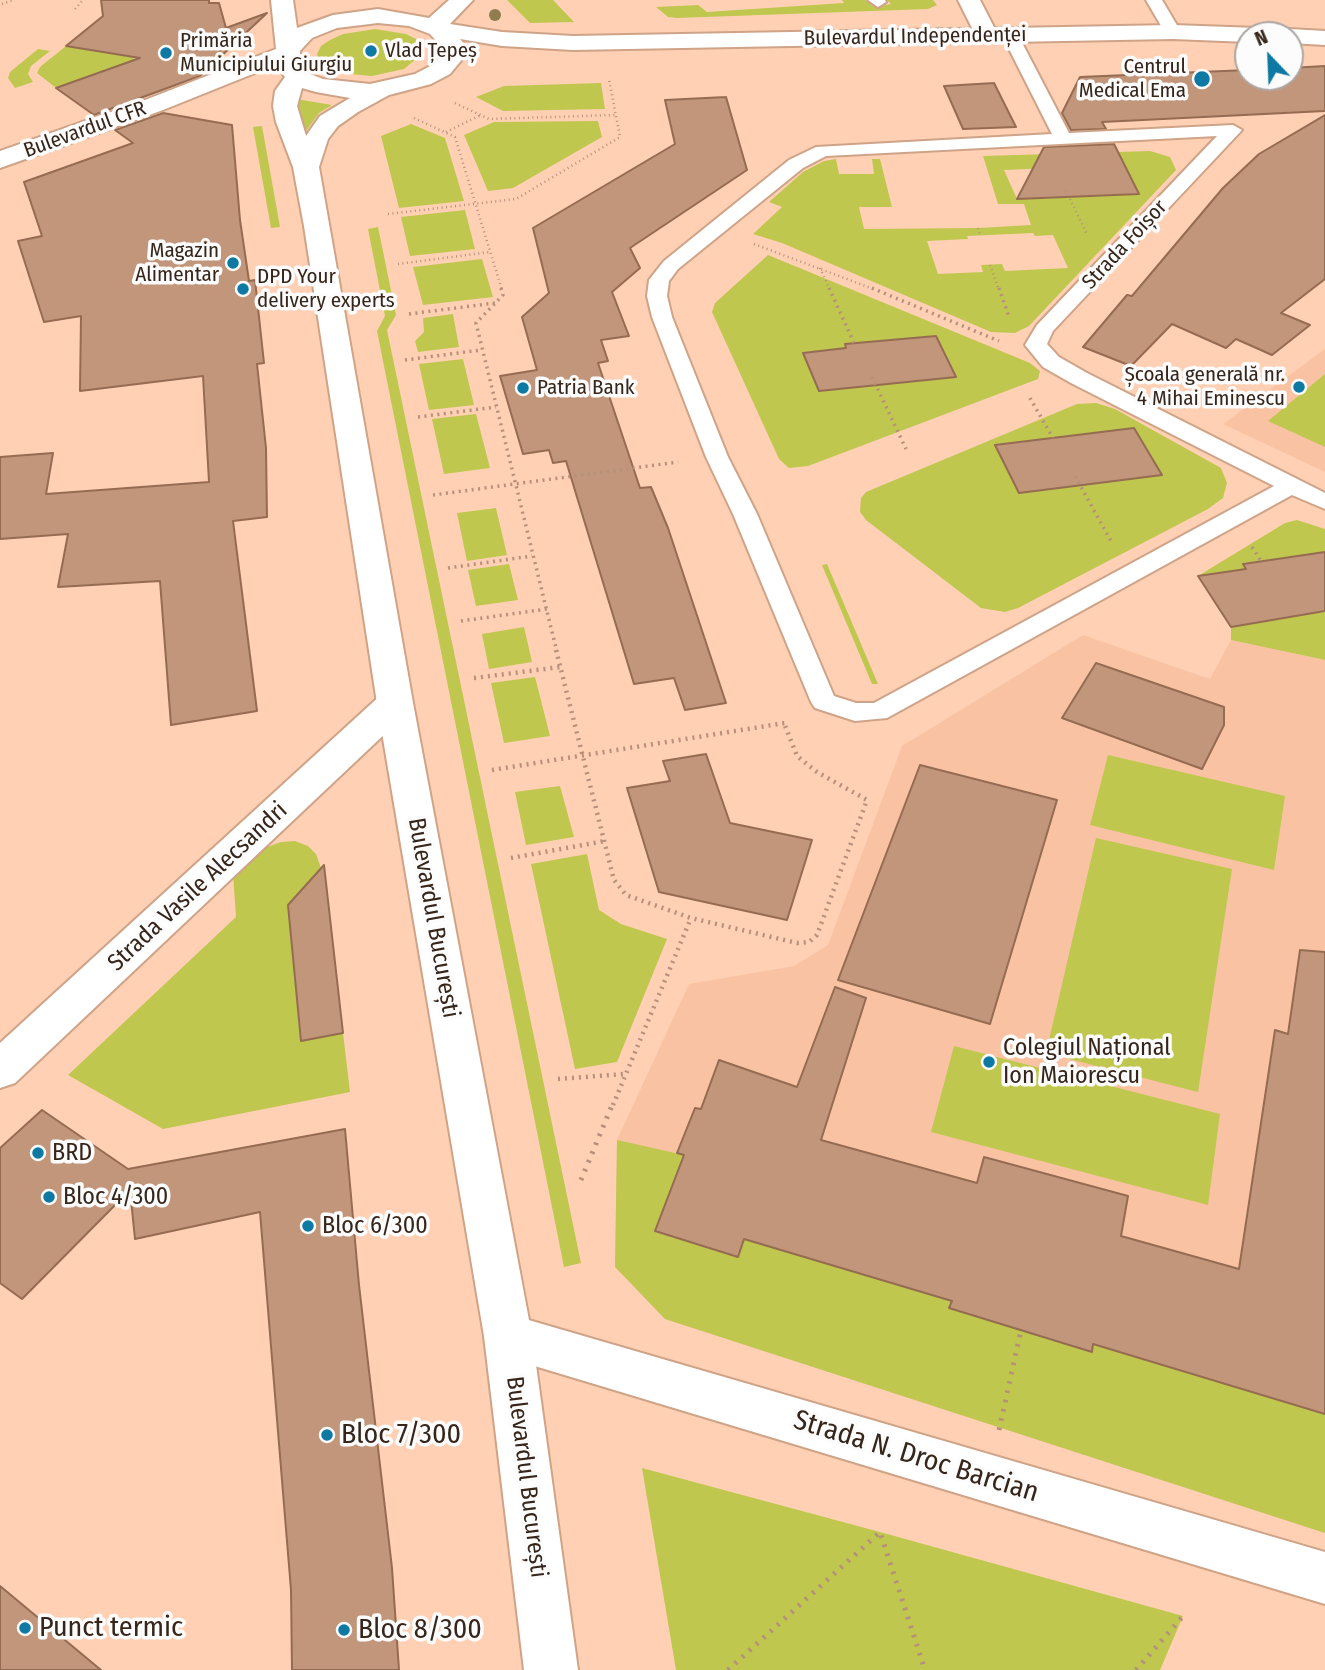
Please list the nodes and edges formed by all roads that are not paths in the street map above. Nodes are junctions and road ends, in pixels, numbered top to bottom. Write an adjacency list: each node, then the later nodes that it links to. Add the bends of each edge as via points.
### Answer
1 (282, 0): 17 (main road, Bulevardul București)
2 (429, 0): 7 (main road)
3 (462, 0): 9 (main road)
4 (969, 0): 12 (main road)
5 (1154, 0): 10 (lane)
6 (320, 2): 8 (main road)
7 (387, 16): 8 (main road); 9 (main road, Bulevardul Independenței)
8 (360, 17): 17 (main road, via 317,27 299,37)
9 (436, 28): 16 (main road, Bulevardul Independenței, via 502,39); 18 (main road, via 450,40 453,52)
10 (1174, 32): 11 (main road, Bulevardul Independenței); 13 (main road, Bulevardul Independenței)
11 (1234, 34)
12 (986, 35): 13 (main road, Bulevardul Independenței); 16 (main road, Bulevardul Independenței)
13 (1010, 35): 20 (lane)
14 (1304, 37): 15 (main road)
15 (1325, 38)
16 (573, 43): 18 (main road, Bulevardul Independenței, via 482,59)
17 (291, 63): 19 (main road, via 316,85 341,90); 21 (main road, Bulevardul CFR, via 170,99); 22 (main road, Bulevardul București, via 285,106)
18 (436, 73): 19 (main road, Bulevardul Independenței)
19 (389, 89): 22 (main road, via 329,121 316,139)
20 (1063, 138): 23 (lane, Strada Foișor, via 1233,130 1044,330 1036,345 1051,362); 23 (lane, via 822,151 796,163 671,265 659,280 662,317 717,457 824,702 855,712 878,712)
21 (0, 160)
22 (306, 167): 25 (main road, Bulevardul București)
23 (1291, 486): 24 (lane)
24 (1325, 502)
25 (395, 704): 26 (main road, Strada Vasile Alecsandri); 27 (main road, Bulevardul București)
26 (0, 1070)
27 (508, 1336): 28 (main road, Strada N. Droc Barcian); 29 (main road, Bulevardul București)
28 (1325, 1578)
29 (551, 1670)

